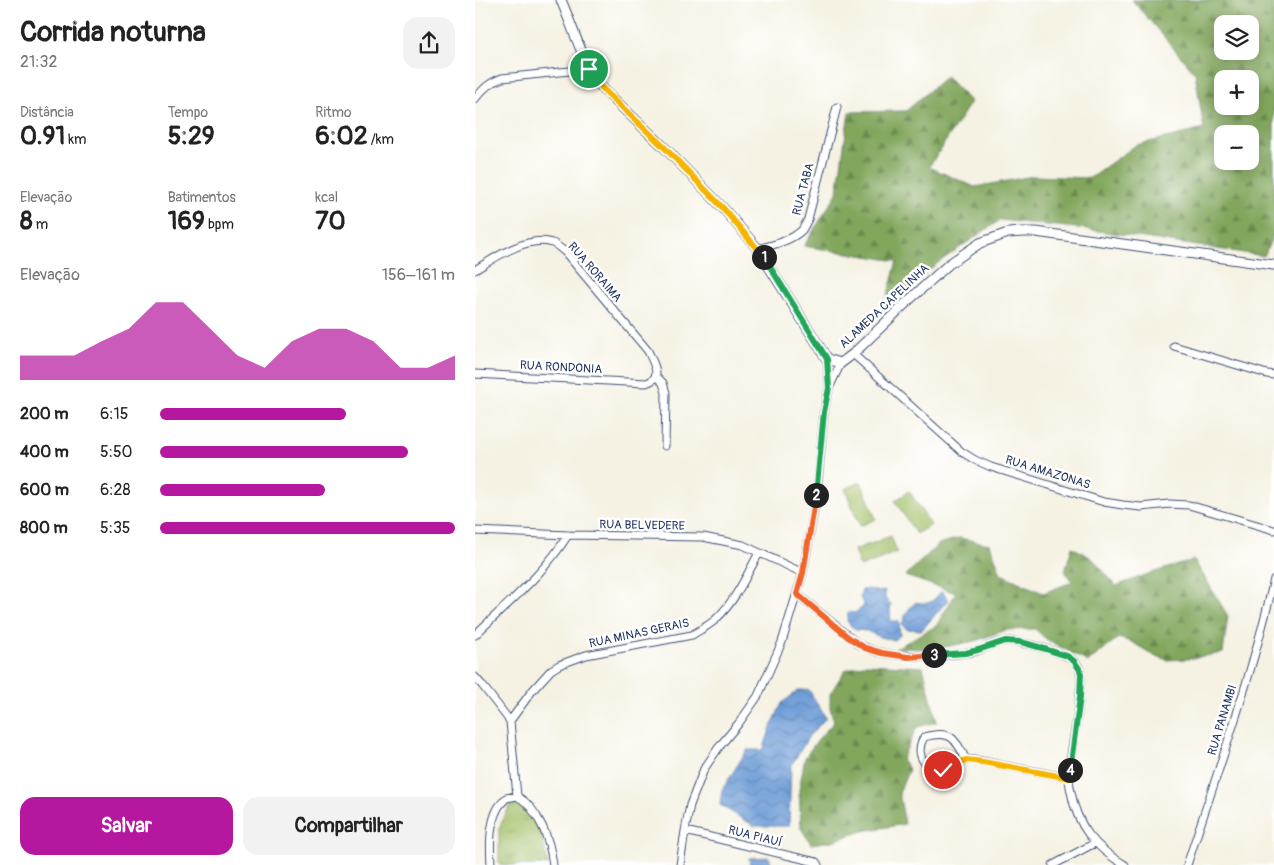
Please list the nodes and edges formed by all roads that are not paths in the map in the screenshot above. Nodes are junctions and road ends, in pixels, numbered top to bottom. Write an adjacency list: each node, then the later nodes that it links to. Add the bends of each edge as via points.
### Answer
1 (561, 0): 2 (street, ALAMEDA CAPELINHA)
2 (589, 69): 3 (street, via 502,78 491,82); 5 (street, ALAMEDA CAPELINHA, via 604,90 665,148)
3 (475, 99)
4 (837, 107): 5 (street, RUA TABA, via 803,229 774,245)
5 (758, 249): 10 (street, ALAMEDA CAPELINHA)
6 (1274, 265): 9 (street, ALAMEDA CAPELINHA, via 1036,232 1008,233 980,243 949,264)
7 (475, 270): 14 (street, RUA RORAIMA, via 512,249 538,242 552,243 565,252 648,351)
8 (1174, 346): 13 (street)
9 (853, 354): 11 (street, ALAMEDA CAPELINHA); 17 (street, RUA AMAZONAS, via 962,452 991,467 1104,502 1141,507 1189,505)
10 (827, 359): 11 (street, ALAMEDA CAPELINHA); 15 (street)
11 (841, 363): 15 (street)
12 (475, 374): 14 (street, RUA RONDONIA, via 646,383 652,382)
13 (1274, 375)
14 (656, 376): 16 (street, via 666,393)
15 (829, 388): 21 (street, via 817,492)
16 (665, 446)
17 (1274, 530)
18 (475, 531): 19 (street, RUA BELVEDERE)
19 (568, 535): 20 (street, RUA BELVEDERE, via 703,537); 24 (street, via 540,574)
20 (759, 553): 21 (street, RUA BELVEDERE); 26 (street, RUA MINAS GERAIS, via 728,606 705,627 692,635 586,655 559,665 532,691)
21 (803, 573): 23 (street)
22 (1274, 579): 38 (street, RUA PANAMBI, via 1231,733)
23 (797, 594): 28 (street, via 858,644 882,653 908,657 956,654 1005,641 1021,642 1067,656 1081,674); 30 (street, via 782,642 758,696 704,769 690,805)
24 (475, 635)
25 (475, 677): 26 (street)
26 (511, 721): 29 (street)
27 (966, 760): 27 (street, via 935,770 924,764 919,745 924,737 948,735); 28 (street)
28 (1069, 778): 31 (street, via 1077,817)
29 (517, 796): 32 (street, via 506,798 498,808 492,826); 33 (street, via 536,816 545,834)
30 (685, 831): 34 (street); 35 (street, RUA PIAUÍ)
31 (1095, 843): 36 (street); 37 (street)
32 (491, 865)
33 (553, 865)
34 (680, 865)
35 (818, 865)
36 (1053, 865)
37 (1125, 865)
38 (1187, 865)

